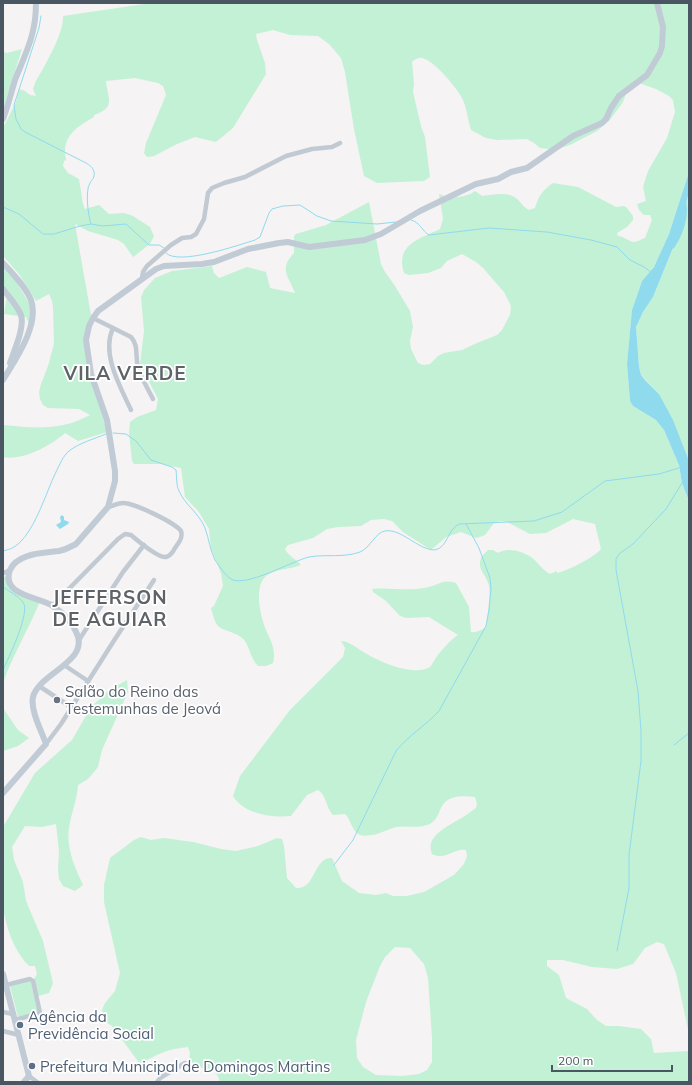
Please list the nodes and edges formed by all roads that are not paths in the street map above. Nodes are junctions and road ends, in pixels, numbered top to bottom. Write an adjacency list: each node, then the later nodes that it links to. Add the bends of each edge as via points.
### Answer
1 (36, 3): 3 (street, via 33,34)
2 (657, 3): 6 (street, via 663,27 662,46 647,76 619,96 602,123 573,136 527,168 476,184 365,240 309,247 288,242 264,245 240,251 214,262 164,266)
3 (3, 118)
4 (340, 143): 6 (street, via 332,147 286,156 245,177 212,188 208,193 204,219 196,234 170,244 147,266)
5 (3, 263): 10 (street, via 27,293 32,305 26,338 16,360)
6 (142, 278): 8 (street)
7 (3, 289): 10 (street, via 19,311 22,321)
8 (92, 318): 9 (street); 14 (street, via 86,340 90,366 106,420 115,471)
9 (113, 328): 12 (street, via 134,341 138,368); 13 (street, via 110,344 113,366)
10 (7, 372): 11 (street)
11 (3, 380)
12 (154, 399)
13 (131, 410)
14 (108, 507): 15 (street, via 119,503 129,504 167,520 181,531 182,538 168,556 159,555); 16 (street, via 76,544 59,551 33,554 19,560)
15 (144, 545): 18 (street, via 128,534 122,535); 19 (street, via 123,572)
16 (6, 572): 18 (street, via 12,588)
17 (154, 580): 21 (street)
18 (52, 606): 19 (street, via 67,618)
19 (79, 640): 20 (street, via 76,653)
20 (64, 665): 21 (street); 22 (street)
21 (88, 681): 23 (street)
22 (39, 686): 23 (street); 24 (street, via 34,692 32,703)
23 (71, 707): 24 (street)
24 (46, 744): 25 (street)
25 (3, 793)
26 (3, 974): 27 (street)
27 (6, 985): 29 (street); 29 (street, via 30,979 33,981 40,1013)
28 (3, 1012): 29 (street)
29 (14, 1017): 31 (street)
30 (3, 1031): 31 (street)
31 (19, 1035): 33 (street)
32 (185, 1063): 36 (street)
33 (29, 1076): 34 (street); 35 (street)
34 (24, 1082)
35 (37, 1082)
36 (157, 1082)

